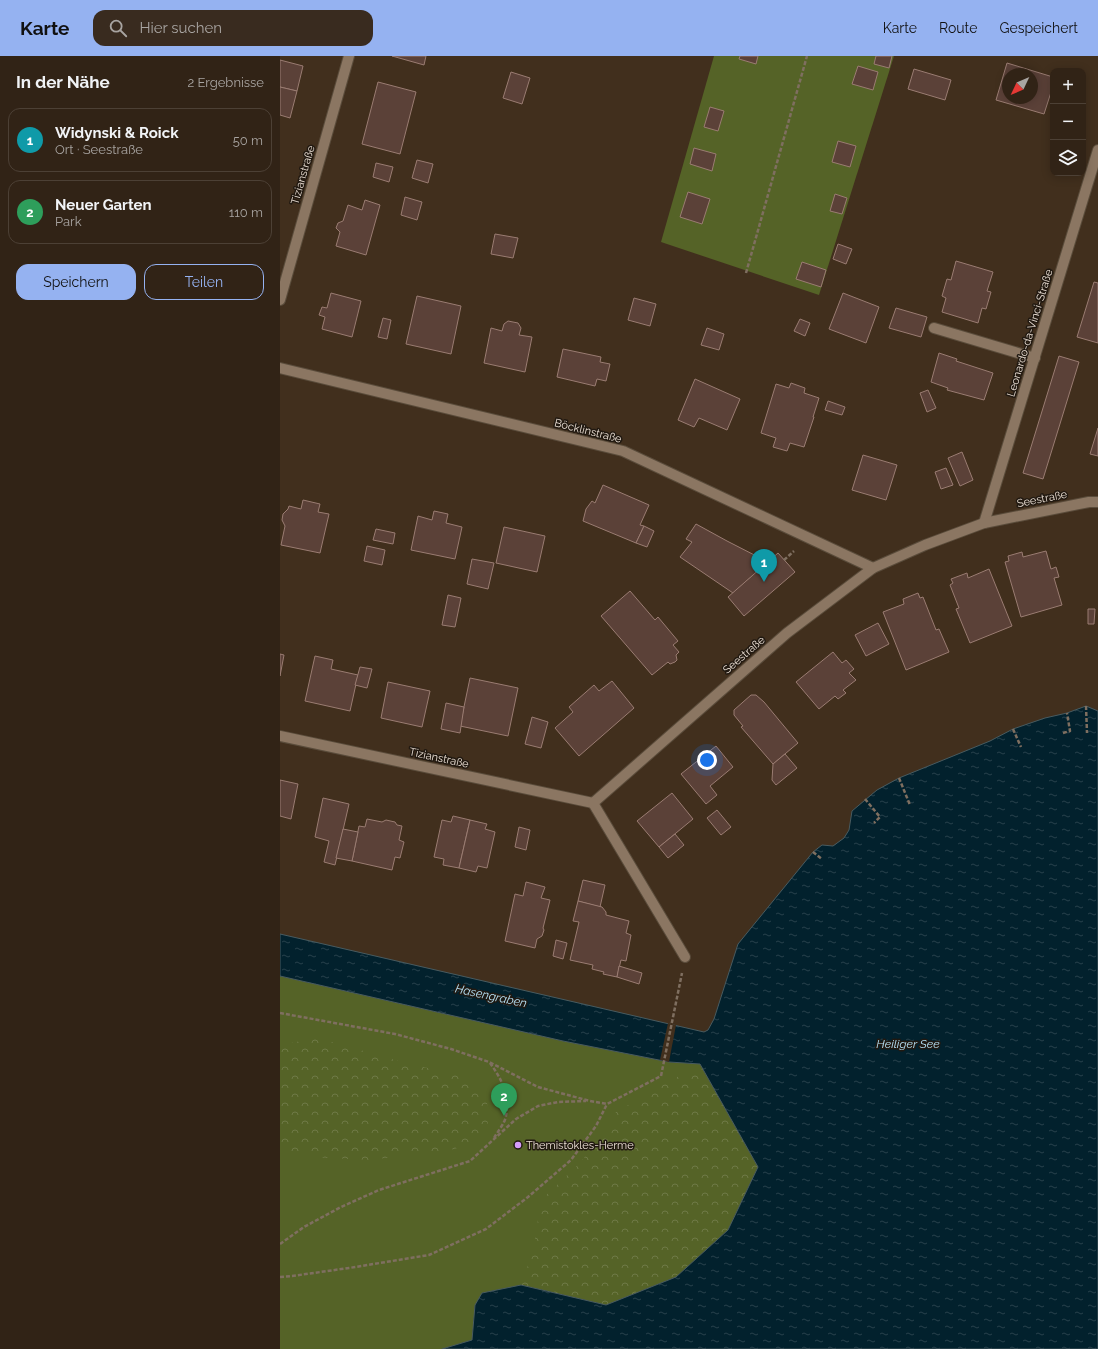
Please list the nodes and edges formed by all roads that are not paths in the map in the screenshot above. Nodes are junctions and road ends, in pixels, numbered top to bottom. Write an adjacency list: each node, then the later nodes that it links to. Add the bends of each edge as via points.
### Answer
1 (350, 56): 3 (street, Tizianstraße)
2 (1098, 150): 5 (street, Leonardo-da-Vinci-Straße)
3 (280, 300)
4 (934, 328): 5 (street)
5 (1035, 358): 8 (street, Leonardo-da-Vinci-Straße)
6 (280, 368): 9 (street, Böcklinstraße, via 623,451)
7 (1098, 502): 8 (street, Seestraße)
8 (984, 523): 9 (street, Seestraße)
9 (873, 568): 11 (street, Seestraße, via 787,633)
10 (280, 736): 11 (street, Tizianstraße)
11 (593, 803): 12 (street)
12 (685, 957)

